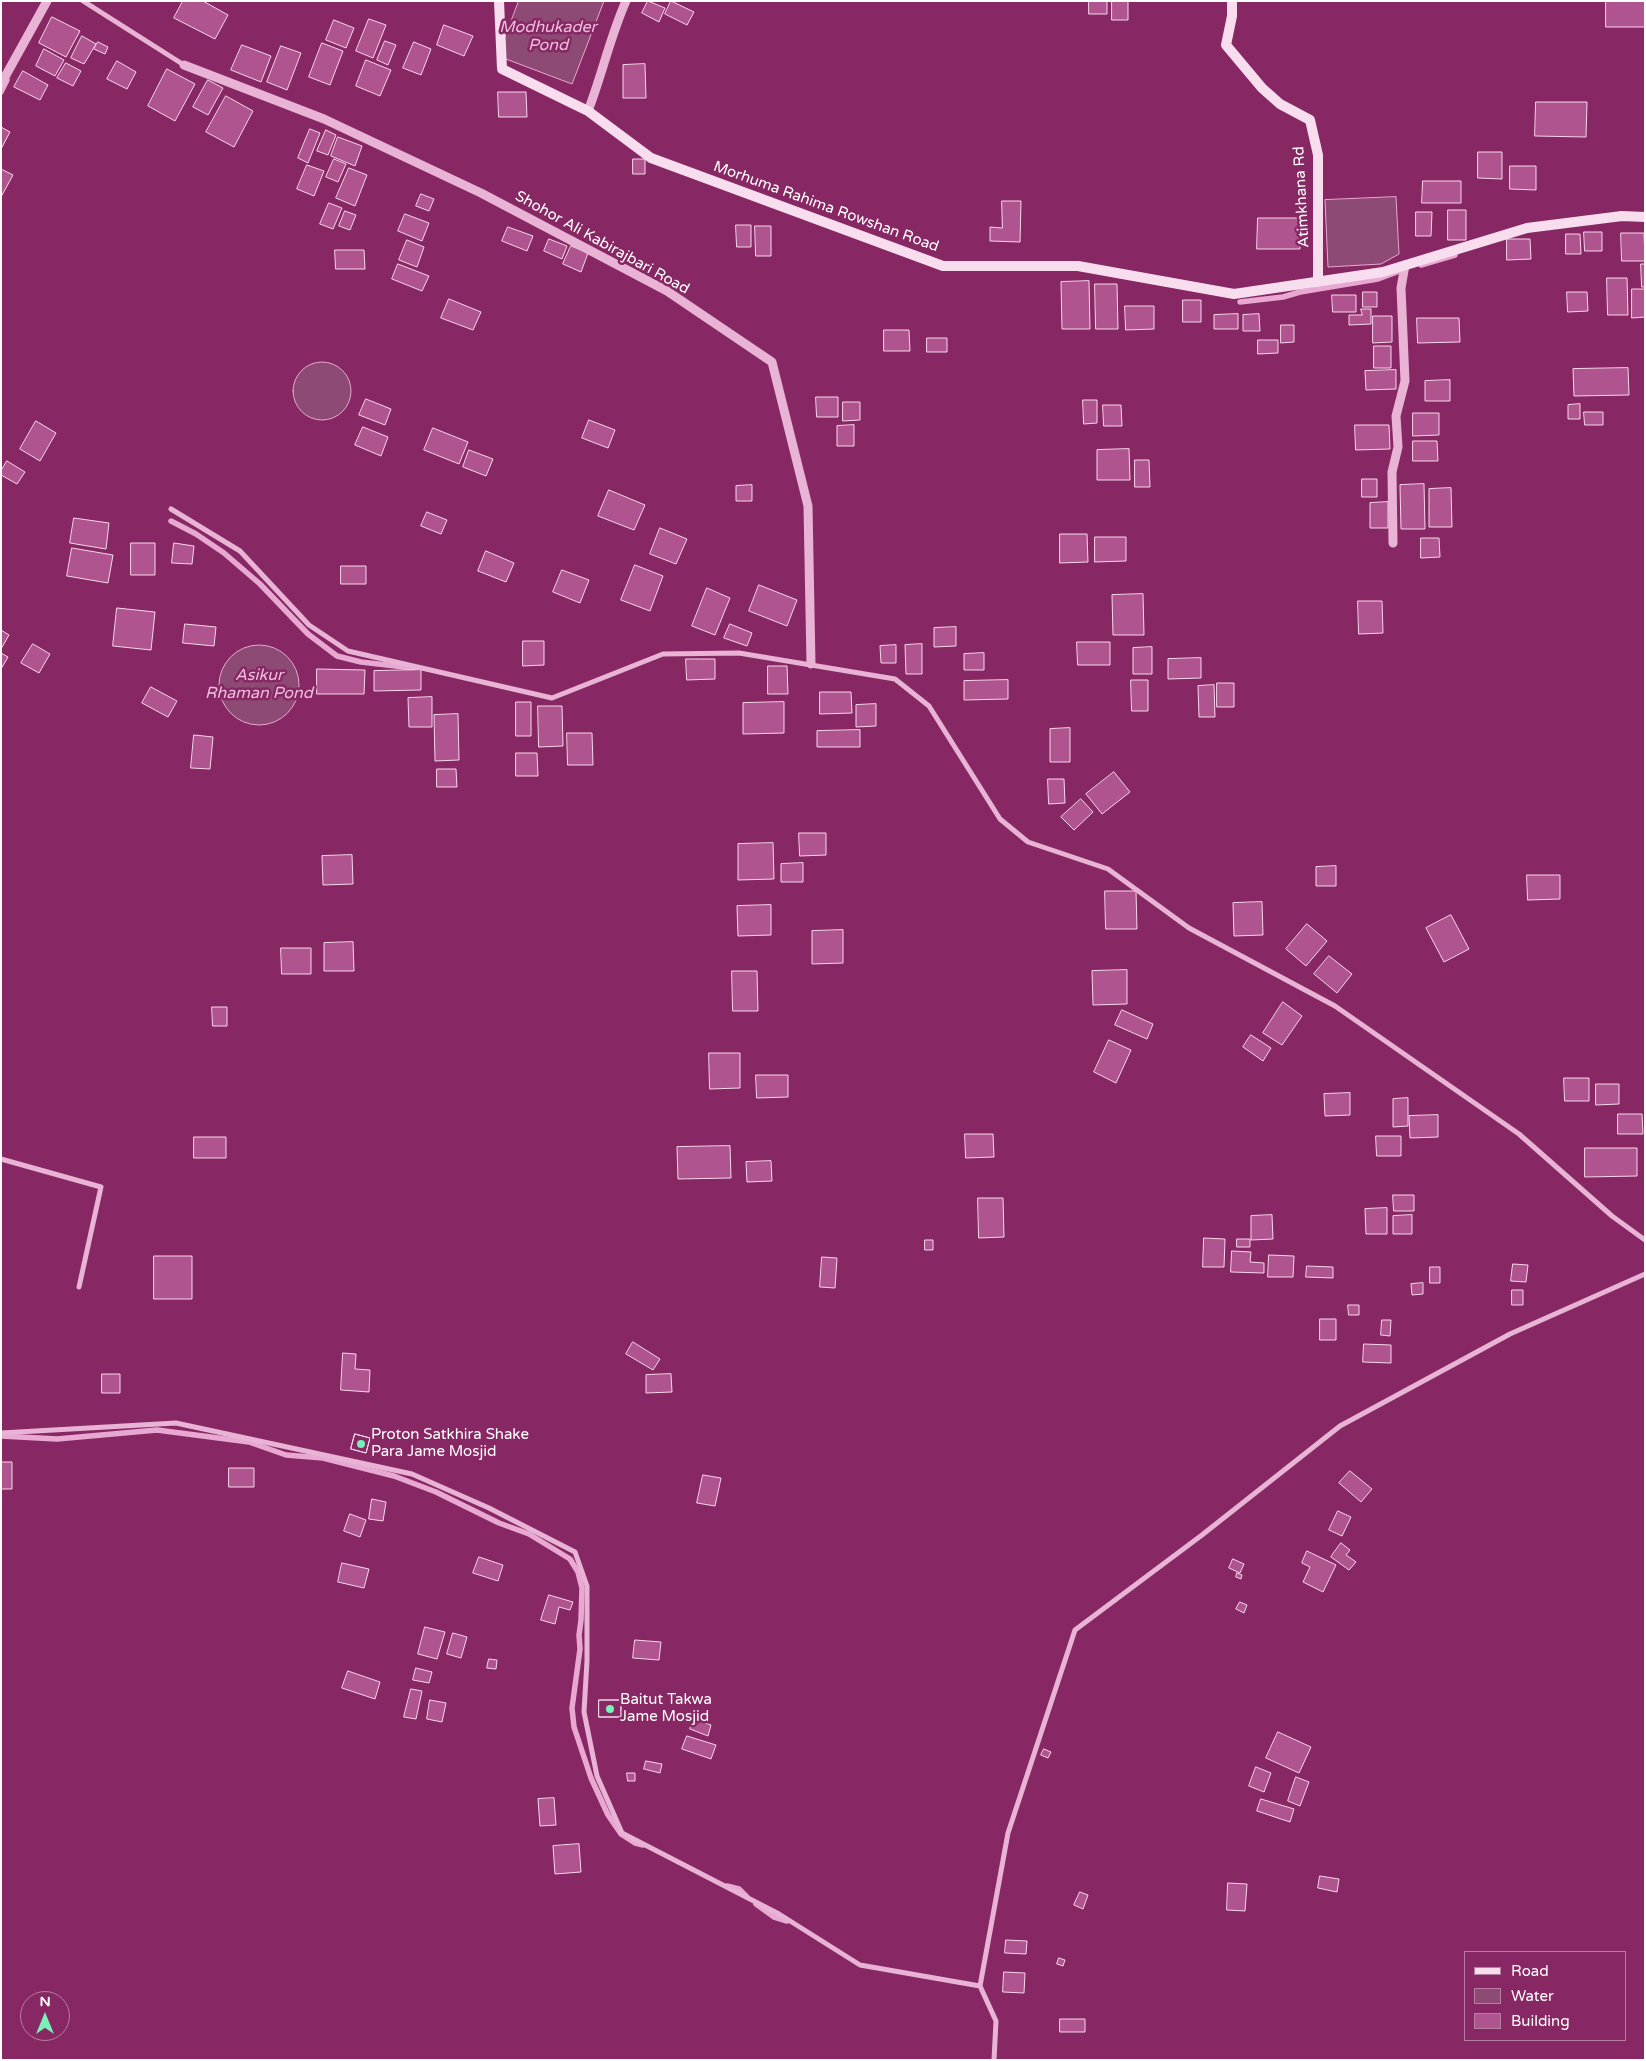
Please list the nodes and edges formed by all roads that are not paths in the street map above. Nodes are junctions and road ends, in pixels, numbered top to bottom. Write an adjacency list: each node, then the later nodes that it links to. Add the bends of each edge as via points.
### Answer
1 (47, 1): 7 (street)
2 (83, 1): 6 (street)
3 (499, 1): 8 (main road, Morhuma Rahima Rowshan Road, via 502,69)
4 (626, 1): 8 (street)
5 (1232, 1): 11 (main road, Atimkhana Rd, via 1226,45 1262,88 1280,104 1310,120 1318,155)
6 (184, 65): 14 (street, Shohor Ali Kabirajbari Road, via 324,119 481,193 667,291 772,362 808,506)
7 (1, 84)
8 (588, 111): 11 (main road, Morhuma Rahima Rowshan Road, via 651,158 943,266 1078,266 1234,294)
9 (1645, 217): 10 (main road, Morhuma Rahima Rowshan Road, via 1622,216 1527,228)
10 (1405, 265): 11 (main road, Morhuma Rahima Rowshan Road, via 1384,272); 13 (street, via 1401,288 1405,381 1396,416 1398,448 1392,472)
11 (1318, 282)
12 (170, 510): 14 (street, via 240,552 308,624 348,651 552,698 663,654 739,652)
13 (1393, 543)
14 (811, 664): 16 (street, via 895,679 929,706 1000,819 1028,842 1108,869 1189,928 1334,1006 1519,1134 1612,1216)
15 (1, 1159): 18 (street, via 101,1187)
16 (1645, 1240)
17 (1645, 1274): 20 (street, via 1510,1334 1340,1426 1075,1630 1008,1833)
18 (79, 1287)
19 (1, 1433): 20 (street, via 176,1423 412,1474 489,1508 575,1552 587,1586 584,1712 597,1776 622,1832 780,1914 860,1965)
20 (980, 1986): 21 (street, via 996,2022)
21 (994, 2060)

